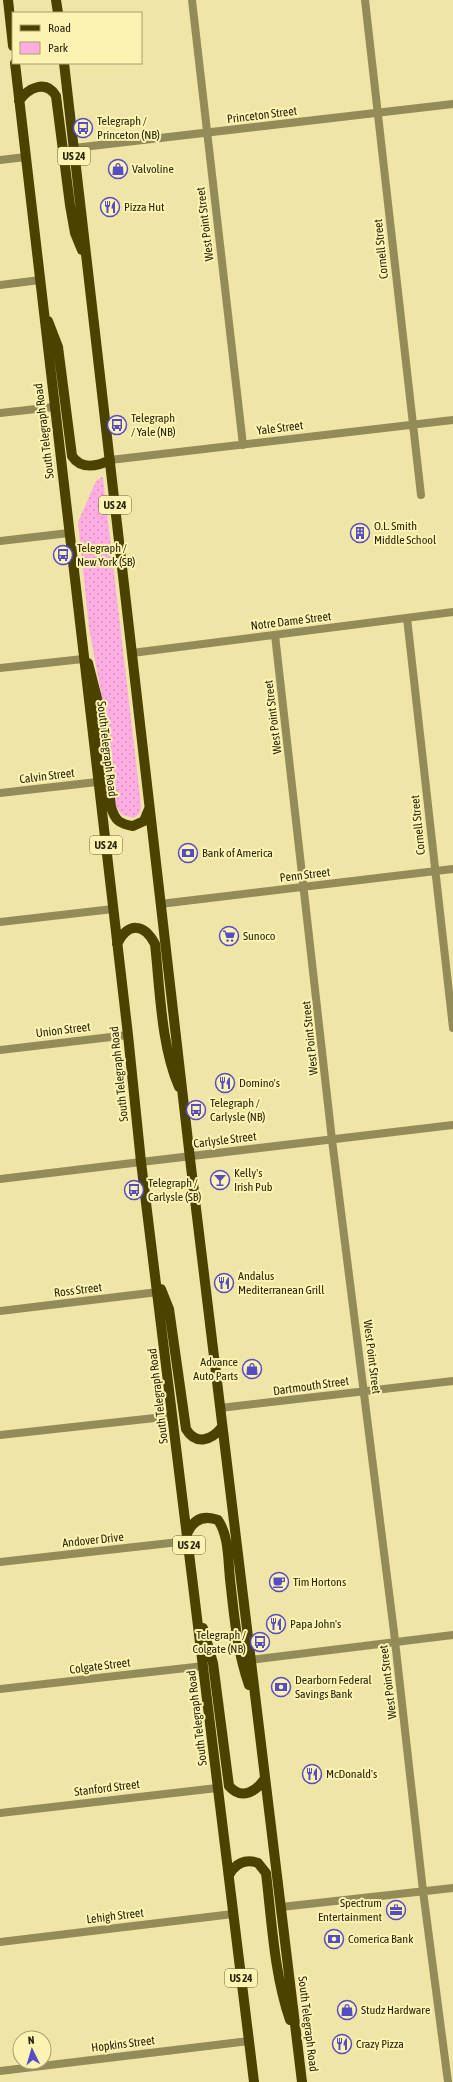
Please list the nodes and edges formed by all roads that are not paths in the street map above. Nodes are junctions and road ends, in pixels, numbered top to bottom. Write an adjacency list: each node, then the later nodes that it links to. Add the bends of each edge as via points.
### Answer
1 (8, 0): 6 (main road)
2 (56, 0): 5 (main road)
3 (192, 0): 12 (street, West Point Street)
4 (365, 0): 11 (street, Cornell Street)
5 (58, 12)
6 (12, 37)
7 (15, 64): 9 (main road, South Telegraph Road / US 24)
8 (64, 64): 13 (main road, South Telegraph Road / US 24)
9 (19, 101): 14 (main road, South Telegraph Road / US 24); 16 (main road, via 28,90 38,86 50,89 56,96 75,234)
10 (453, 104): 11 (street, Princeton Street)
11 (378, 113): 12 (street, Princeton Street); 23 (street, Cornell Street)
12 (207, 133): 13 (street, Princeton Street); 24 (street, West Point Street)
13 (74, 148): 16 (main road, South Telegraph Road / US 24)
14 (26, 157): 15 (street); 17 (main road, South Telegraph Road / US 24)
15 (0, 160)
16 (87, 261): 25 (main road, South Telegraph Road / US 24)
17 (40, 280): 18 (street); 19 (main road, South Telegraph Road / US 24)
18 (0, 285)
19 (43, 306): 20 (main road, South Telegraph Road / US 24); 25 (main road, via 58,347 72,456 80,464 96,466)
20 (54, 407): 21 (street); 27 (main road, South Telegraph Road / US 24)
21 (0, 413)
22 (453, 420): 23 (street, Yale Street)
23 (413, 424): 24 (street, Yale Street); 26 (street, Cornell Street)
24 (243, 445): 25 (street, Yale Street)
25 (110, 460): 33 (main road, South Telegraph Road / US 24)
26 (421, 495)
27 (69, 533): 28 (street); 32 (main road, South Telegraph Road / US 24)
28 (0, 541)
29 (453, 612): 30 (street, Notre Dame Street)
30 (407, 618): 31 (street, Notre Dame Street); 40 (street, Cornell Street)
31 (275, 635): 33 (street, Notre Dame Street); 41 (street, West Point Street)
32 (81, 640): 34 (main road, South Telegraph Road / US 24); 38 (main road, via 100,706 114,818 126,825 140,824 147,816)
33 (132, 653): 38 (main road, South Telegraph Road / US 24)
34 (83, 659): 35 (street); 36 (main road, South Telegraph Road / US 24)
35 (0, 668)
36 (97, 782): 37 (street, Calvin Street); 43 (main road, South Telegraph Road / US 24)
37 (0, 793)
38 (149, 807): 42 (main road, South Telegraph Road / US 24)
39 (453, 869): 40 (street, Penn Street)
40 (436, 871): 41 (street, Penn Street); 46 (street, Cornell Street)
41 (305, 887): 42 (street, Penn Street); 51 (street, West Point Street)
42 (160, 904): 49 (main road, South Telegraph Road / US 24)
43 (113, 909): 44 (street); 45 (main road, South Telegraph Road / US 24)
44 (0, 922)
45 (117, 944): 47 (main road, South Telegraph Road / US 24); 49 (main road, via 127,930 139,928 146,930 155,944 167,1046 172,1070)
46 (453, 1028)
47 (128, 1035): 48 (street, Union Street); 53 (main road, South Telegraph Road / US 24)
48 (0, 1050)
49 (183, 1096): 52 (main road, South Telegraph Road / US 24)
50 (453, 1125): 51 (street, Carlysle Street)
51 (332, 1140): 52 (street, Carlysle Street); 59 (street, West Point Street)
52 (189, 1156): 53 (street, Carlysle Street); 60 (main road, South Telegraph Road / US 24)
53 (140, 1162): 54 (street, Carlysle Street); 55 (main road, South Telegraph Road / US 24)
54 (0, 1179)
55 (156, 1276): 56 (main road, South Telegraph Road / US 24); 62 (main road, via 169,1309 186,1429 197,1438 206,1440 213,1437)
56 (158, 1292): 57 (street, Ross Street); 61 (main road, South Telegraph Road / US 24)
57 (0, 1311)
58 (453, 1381): 59 (street, Dartmouth Street)
59 (364, 1391): 60 (street, Dartmouth Street); 68 (street, West Point Street)
60 (220, 1408): 62 (main road, South Telegraph Road / US 24)
61 (173, 1416): 63 (street); 64 (main road, South Telegraph Road / US 24)
62 (222, 1427): 69 (main road, South Telegraph Road / US 24)
63 (0, 1436)
64 (188, 1536): 65 (street, Andover Drive); 66 (main road, South Telegraph Road / US 24); 72 (main road, via 196,1520 205,1517 218,1520 222,1526 237,1635 245,1673)
65 (0, 1562)
66 (197, 1613): 70 (main road, South Telegraph Road / US 24); 73 (main road, via 213,1663 229,1786 239,1792 252,1792 261,1786)
67 (453, 1635): 68 (street)
68 (395, 1642): 69 (street); 78 (street, West Point Street)
69 (250, 1660): 72 (main road, South Telegraph Road / US 24)
70 (204, 1666): 71 (street, Colgate Street); 74 (main road, South Telegraph Road / US 24)
71 (0, 1690)
72 (256, 1702): 73 (main road, South Telegraph Road / US 24)
73 (265, 1778): 79 (main road, South Telegraph Road / US 24)
74 (218, 1788): 75 (street, Stanford Street); 76 (main road, South Telegraph Road / US 24)
75 (0, 1813)
76 (229, 1875): 80 (main road, South Telegraph Road / US 24); 83 (main road, via 237,1865 247,1861 258,1863 266,1873 280,1983)
77 (453, 1888): 78 (street)
78 (423, 1891): 79 (street); 87 (street, West Point Street)
79 (281, 1907): 83 (main road, South Telegraph Road / US 24)
80 (233, 1914): 81 (street, Lehigh Street); 82 (main road, South Telegraph Road / US 24)
81 (0, 1942)
82 (249, 2041): 84 (street, Hopkins Street); 85 (main road, South Telegraph Road / US 24)
83 (297, 2043): 86 (main road, South Telegraph Road / US 24)
84 (0, 2071)
85 (254, 2082)
86 (302, 2082)
87 (448, 2082)

